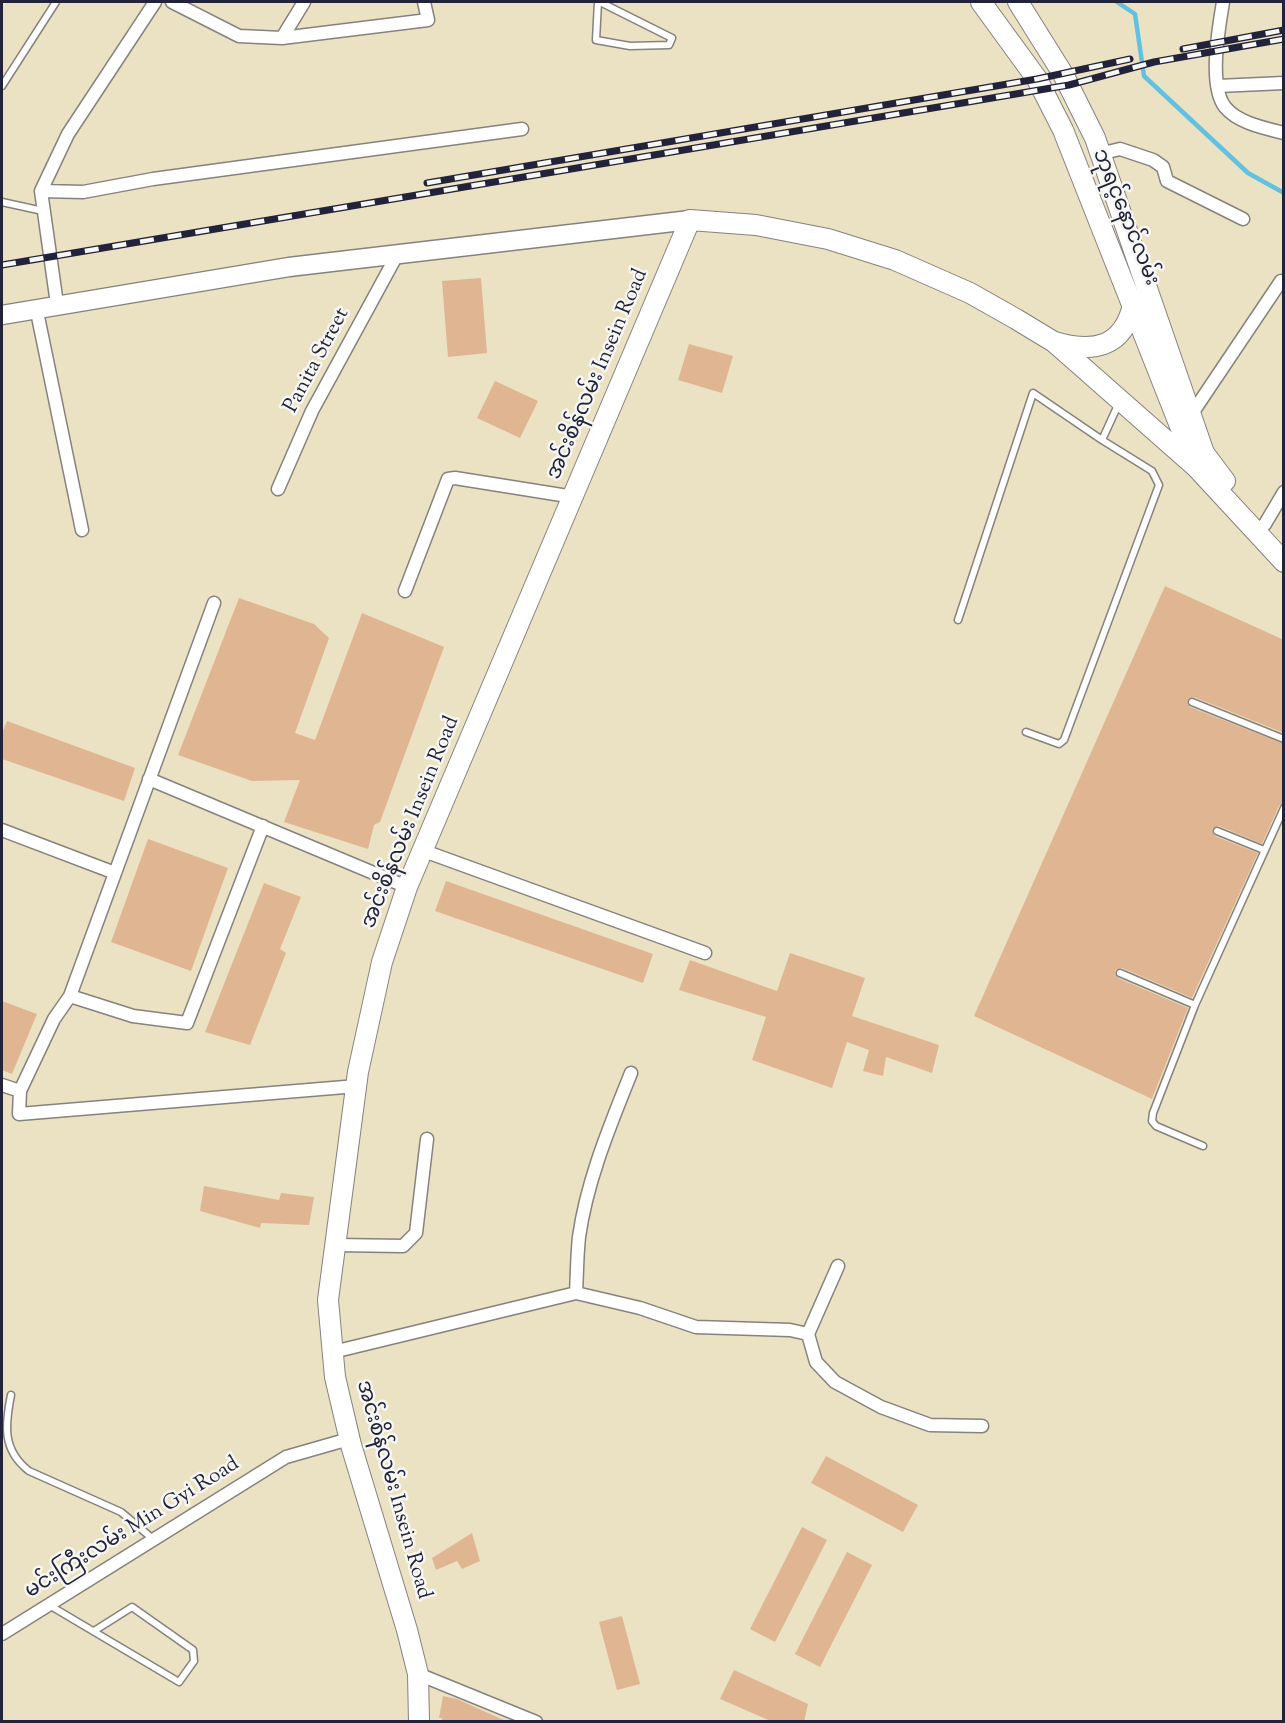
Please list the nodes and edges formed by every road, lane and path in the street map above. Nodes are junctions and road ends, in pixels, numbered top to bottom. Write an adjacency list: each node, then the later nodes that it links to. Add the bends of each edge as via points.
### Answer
1 (56, 2): 12 (lane)
2 (155, 2): 17 (street, via 68,134)
3 (172, 2): 10 (street, via 239,36)
4 (304, 2): 10 (street)
5 (424, 2): 10 (street, via 428,20)
6 (599, 2): 6 (lane, via 672,38 669,45 630,46 596,40)
7 (981, 2): 25 (main road, ဘုရင့်နောင်လမ်း, via 1037,79 1063,130)
8 (1018, 2): 16 (main road, ဘုရင့်နောင်လမ်း, via 1069,85)
9 (1223, 2): 13 (street, via 1216,43)
10 (282, 38)
11 (1284, 83): 13 (street)
12 (2, 86)
13 (1218, 86): 15 (street, via 1225,106 1250,124)
14 (522, 129): 17 (street, via 83,192)
15 (1284, 133)
16 (1100, 154): 20 (street, via 1120,149 1153,160 1163,167 1167,181); 30 (main road, ဘုရင့်နောင်လမ်း)
17 (41, 191): 19 (street)
18 (2, 202): 19 (lane)
19 (44, 211): 24 (street)
20 (1243, 219)
21 (690, 220): 22 (main road); 28 (main road, via 791,231 895,260 970,293); 35 (main road, အင်းစိန်လမ်း Insein Road)
22 (397, 255): 24 (main road, via 289,267); 33 (street, Panita Street, via 312,411)
23 (1281, 281): 30 (street)
24 (57, 304): 26 (main road)
25 (1133, 305): 28 (main road, via 1129,323 1106,343 1084,348); 32 (main road, ဘုရင့်နောင်လမ်း)
26 (36, 308): 27 (main road); 37 (street)
27 (2, 315)
28 (1054, 342): 29 (main road)
29 (1120, 401): 31 (lane); 32 (main road)
30 (1191, 415): 32 (main road, ဘုရင့်နောင်လမ်း)
31 (1102, 440): 41 (lane, via 1033,393); 43 (lane, via 1152,471 1159,485 1064,740 1059,744)
32 (1206, 469): 36 (main road)
33 (278, 489)
34 (1284, 492): 36 (street)
35 (574, 496): 39 (street, via 448,479); 51 (main road, အင်းစိန်လမ်း Insein Road)
36 (1260, 528): 38 (main road)
37 (82, 531)
38 (1281, 552)
39 (405, 591)
40 (214, 603): 45 (street)
41 (958, 620)
42 (1192, 702): 44 (lane)
43 (1026, 732)
44 (1284, 739)
45 (149, 779): 47 (street); 52 (street)
46 (1284, 808): 50 (lane)
47 (263, 826): 53 (street); 56 (street, via 187,1023 133,1016)
48 (2, 830): 52 (street)
49 (1217, 831): 50 (lane)
50 (1264, 850): 57 (lane)
51 (424, 851): 53 (main road, အင်းစိန်လမ်း Insein Road); 54 (street)
52 (115, 873): 56 (street)
53 (407, 887): 60 (main road, အင်းစိန်လမ်း Insein Road, via 382,962)
54 (705, 952)
55 (1120, 974): 57 (lane)
56 (70, 996): 61 (street, via 54,1019)
57 (1195, 1005): 63 (lane, via 1152,1121)
58 (631, 1073): 66 (street, via 599,1155 587,1203 579,1237)
59 (2, 1085): 61 (street)
60 (357, 1086): 61 (street, via 19,1114); 64 (main road, အင်းစိန်လမ်း Insein Road)
61 (20, 1091)
62 (427, 1139): 64 (street, via 416,1233 403,1246)
63 (1203, 1146)
64 (336, 1245): 68 (main road, အင်းစိန်လမ်း Insein Road, via 328,1300)
65 (838, 1266): 67 (street)
66 (576, 1293): 67 (street, via 640,1308 696,1327); 68 (street)
67 (808, 1334): 70 (street, via 816,1362 835,1382 881,1407 930,1425)
68 (333, 1352): 71 (main road, အင်းစိန်လမ်း Insein Road)
69 (11, 1395): 72 (lane, via 5,1427 9,1449 20,1464 121,1512)
70 (982, 1426)
71 (349, 1439): 72 (street, မင်းကြီးလမ်း Min Gyi Road, via 286,1457); 76 (main road, အင်းစိန်လမ်း Insein Road)
72 (154, 1540): 73 (street, မင်းကြီးလမ်း Min Gyi Road)
73 (47, 1604): 74 (lane); 75 (street, မင်းကြီးလမ်း Min Gyi Road)
74 (94, 1631): 74 (lane, via 179,1682 194,1661 193,1650 132,1607)
75 (2, 1634)
76 (418, 1674): 77 (main road, အင်းစိန်လမ်း Insein Road); 78 (street)
77 (419, 1722)
78 (536, 1722)

